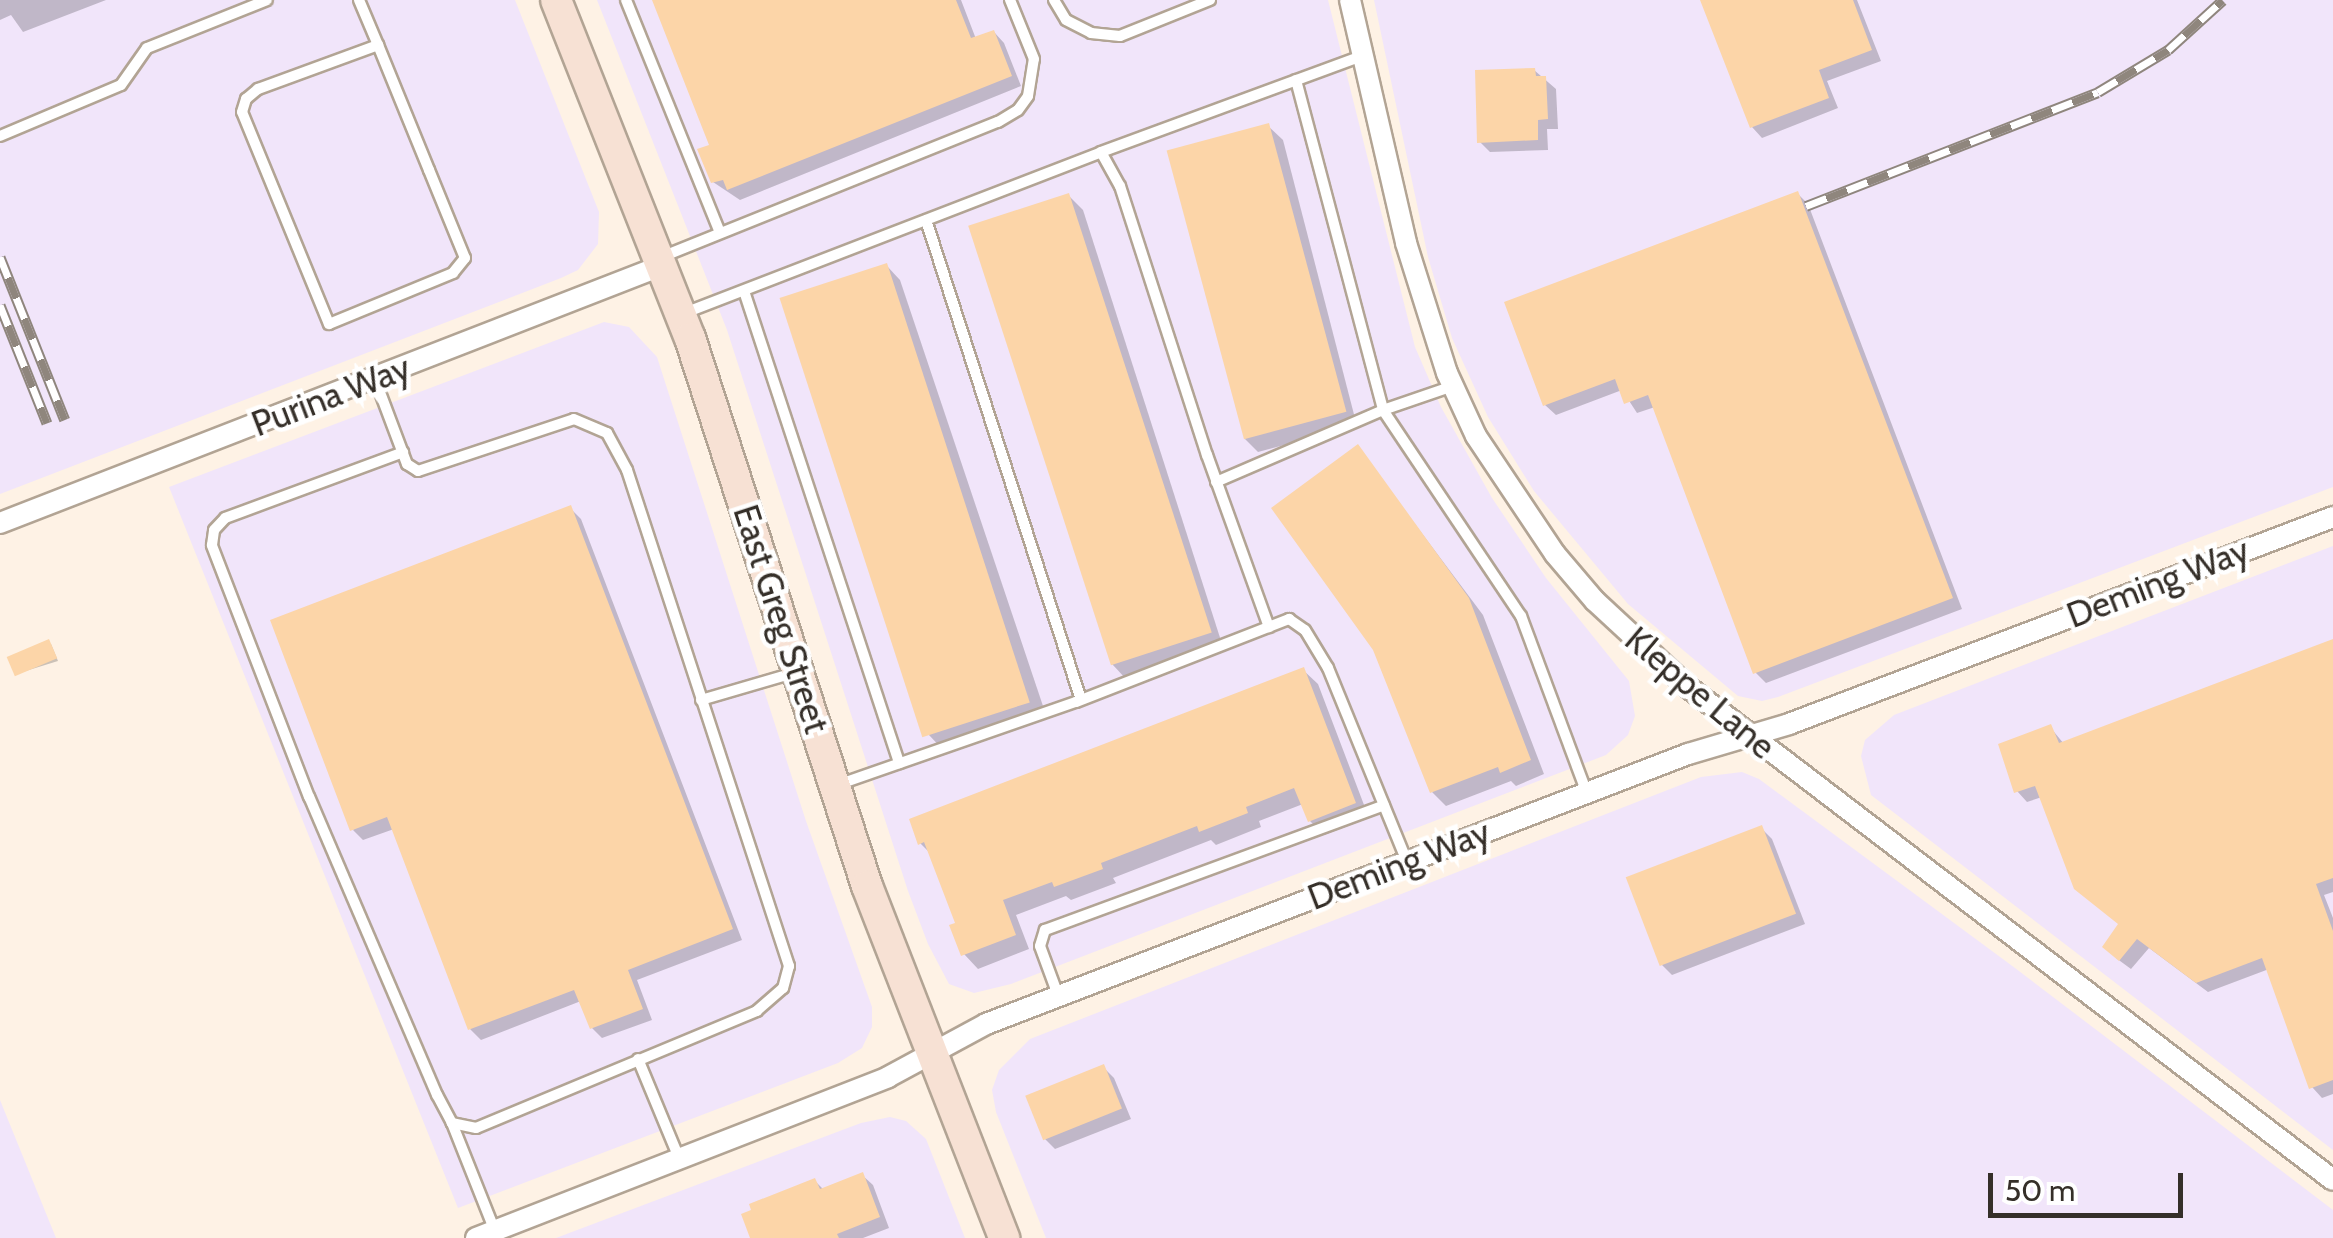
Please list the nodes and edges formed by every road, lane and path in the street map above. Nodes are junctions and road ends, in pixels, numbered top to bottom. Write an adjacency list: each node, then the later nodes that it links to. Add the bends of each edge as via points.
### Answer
1 (267, 0): 12 (lane, via 147,48 121,85)
2 (359, 0): 9 (lane)
3 (556, 0): 16 (main road, East Greg Street)
4 (626, 0): 15 (lane)
5 (1010, 0): 15 (lane, via 1034,59 1028,96 1018,110)
6 (1054, 0): 7 (lane, via 1066,20 1090,33 1120,36)
7 (1210, 0)
8 (1350, 0): 10 (street, Kleppe Lane)
9 (378, 45): 9 (lane, via 465,258 454,274 329,324 242,112 258,89)
10 (1362, 56): 11 (lane); 20 (street, Kleppe Lane, via 1406,243)
11 (1296, 80): 13 (lane); 21 (lane)
12 (0, 136)
13 (1101, 152): 14 (lane); 23 (lane, via 1120,186)
14 (926, 220): 17 (lane); 29 (lane)
15 (720, 233): 16 (lane)
16 (660, 262): 18 (main road, East Greg Street); 19 (street, Purina Way)
17 (744, 291): 18 (lane); 31 (lane)
18 (681, 315): 27 (main road, East Greg Street)
19 (375, 379): 22 (lane); 25 (street, Purina Way)
20 (1452, 386): 21 (lane); 30 (street, Kleppe Lane, via 1511,493 1575,578 1644,650)
21 (1383, 410): 23 (lane); 33 (lane, via 1521,616)
22 (403, 452): 28 (lane, via 418,471 574,418 607,432 626,470); 39 (lane, via 225,518 212,545 309,797)
23 (1216, 482): 26 (lane)
24 (2333, 516): 30 (street, Deming Way)
25 (0, 523)
26 (1268, 627): 29 (lane); 34 (lane, via 1289,618 1305,630 1328,668)
27 (798, 672): 28 (lane); 32 (main road, East Greg Street)
28 (701, 700): 38 (lane, via 789,972 784,988 757,1011)
29 (1081, 700): 31 (lane)
30 (1749, 735): 33 (street, Deming Way); 41 (street, Kleppe Lane)
31 (899, 763): 32 (lane)
32 (834, 786): 37 (main road, East Greg Street)
33 (1587, 793): 35 (street, Deming Way)
34 (1384, 805): 35 (lane); 36 (lane, via 1045,930 1040,946)
35 (1407, 862): 36 (street, Deming Way)
36 (1059, 996): 37 (street, Deming Way)
37 (931, 1052): 40 (street, Deming Way, via 888,1077); 43 (main road, East Greg Street)
38 (638, 1060): 39 (lane, via 476,1128); 40 (lane)
39 (452, 1123): 42 (lane)
40 (680, 1158): 42 (street, Deming Way)
41 (2333, 1180)
42 (486, 1234)
43 (1004, 1238)

